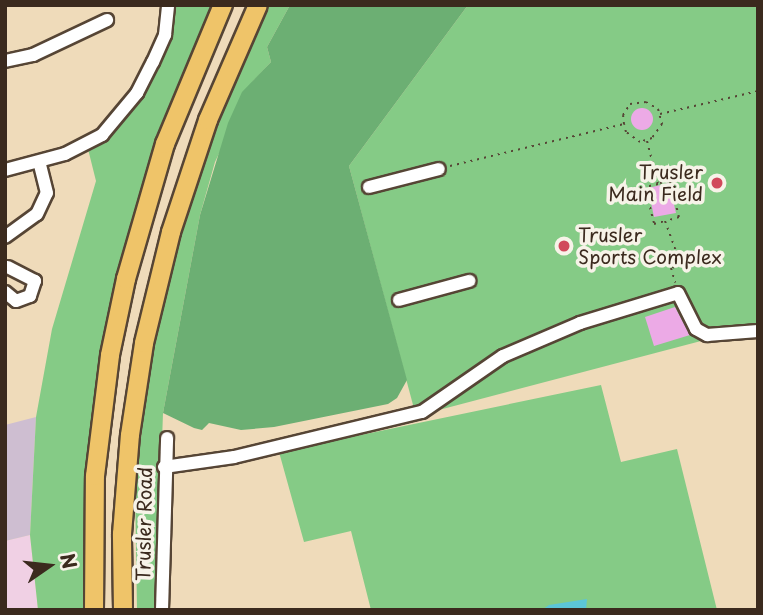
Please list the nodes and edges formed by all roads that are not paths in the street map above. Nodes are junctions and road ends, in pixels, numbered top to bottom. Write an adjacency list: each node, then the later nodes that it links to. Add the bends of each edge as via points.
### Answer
1 (168, 5): 6 (street, via 165,35 153,62 115,122 90,143)
2 (223, 5): 18 (highway, via 165,144 126,279 110,355 95,476)
3 (258, 5): 19 (highway, via 208,120 171,232 144,343 122,534)
4 (107, 20): 5 (street, via 44,51)
5 (5, 61)
6 (39, 162): 8 (street); 10 (street, via 47,193 37,214)
7 (439, 169): 9 (street)
8 (5, 170)
9 (369, 187)
10 (5, 237)
11 (6, 266): 13 (street, via 35,281 30,296 16,301)
12 (469, 281): 14 (street)
13 (5, 292)
14 (399, 300)
15 (758, 331): 17 (street, via 707,335 696,329 678,293 580,323 503,356 422,412 234,457)
16 (166, 438): 17 (street, Trusler Road)
17 (164, 467): 20 (street, Trusler Road)
18 (94, 610)
19 (123, 610)
20 (162, 610)

